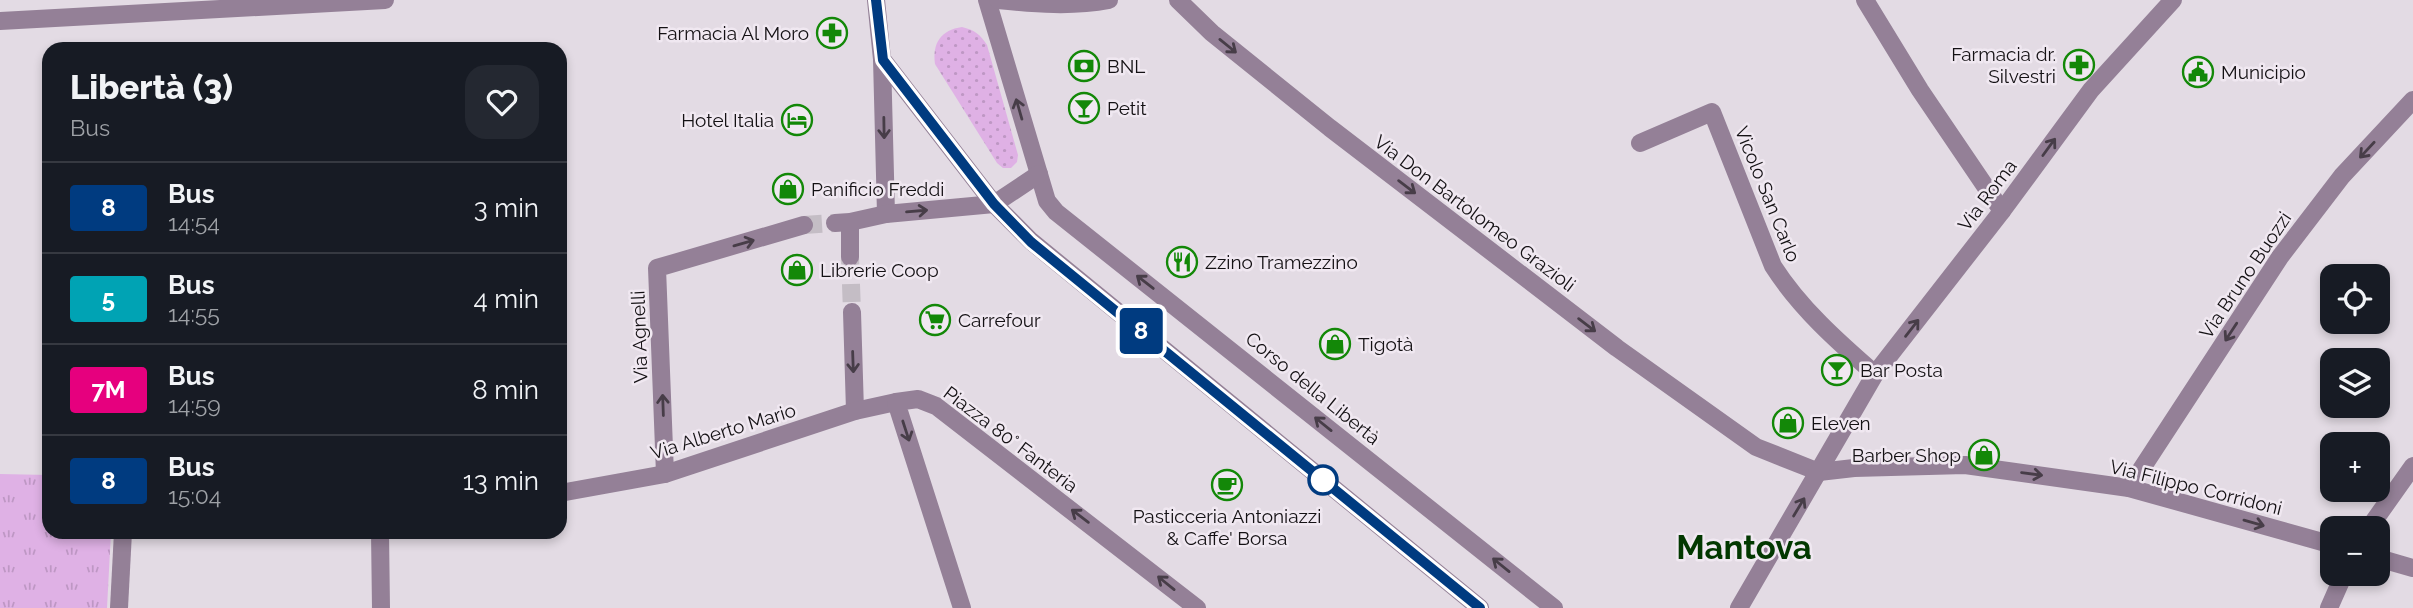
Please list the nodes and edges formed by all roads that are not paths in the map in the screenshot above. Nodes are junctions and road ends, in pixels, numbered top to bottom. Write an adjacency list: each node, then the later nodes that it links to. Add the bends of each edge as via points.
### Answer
1 (385, 0): 9 (street)
2 (876, 0): 10 (street)
3 (987, 0): 13 (street, one-way to 3)
4 (998, 0): 5 (street, via 1044,5)
5 (1109, 0)
6 (1178, 0): 24 (street, Via Don Bartolomeo Grazioli, one-way to 24, via 1350,144 1617,348 1755,447)
7 (1866, 0): 15 (street)
8 (2174, 0): 15 (street, Via Roma, one-way to 8, via 2091,90)
9 (0, 22)
10 (883, 60): 14 (street); 16 (street, one-way to 16)
11 (2413, 100): 26 (street, Via Bruno Buozzi, one-way to 26, via 2342,176 2280,257)
12 (1640, 143): 20 (street, Vicolo San Carlo, via 1712,112 1773,266 1831,336)
13 (1039, 174): 14 (street); 40 (street, Corso della Libertà, one-way to 13, via 1056,212 1047,201)
14 (994, 204): 16 (street, one-way to 14); 39 (street, via 1031,242)
15 (2002, 211): 20 (street, Via Roma, one-way to 15)
16 (886, 214): 18 (street, via 843,223)
17 (804, 225): 25 (street, Via Agnelli, one-way to 17, via 657,268)
18 (850, 257)
19 (852, 312): 22 (street, one-way to 22)
20 (1875, 374): 24 (street, Via Roma)
21 (897, 402): 22 (street, Via Alberto Mario); 37 (street, one-way to 37); 38 (street, Piazza 80° Fanteria, one-way to 21, via 936,407 918,400)
22 (855, 411): 25 (street, Via Alberto Mario)
23 (2413, 466): 28 (street)
24 (1819, 472): 26 (street, Via Filippo Corridoni, one-way to 26, via 1965,465); 41 (street, Via Roma, one-way to 24)
25 (665, 474): 27 (street, Via Alberto Mario)
26 (2129, 488): 31 (street, Via Filippo Corridoni, one-way to 31)
27 (567, 492)
28 (2378, 516)
29 (123, 539): 35 (street)
30 (380, 539): 36 (street)
31 (2320, 541)
32 (2390, 561): 33 (street)
33 (2413, 568)
34 (2339, 586): 42 (street)
35 (119, 608)
36 (381, 608)
37 (962, 608)
38 (1197, 608)
39 (1480, 608)
40 (1554, 608)
41 (1740, 608)
42 (2329, 608)

